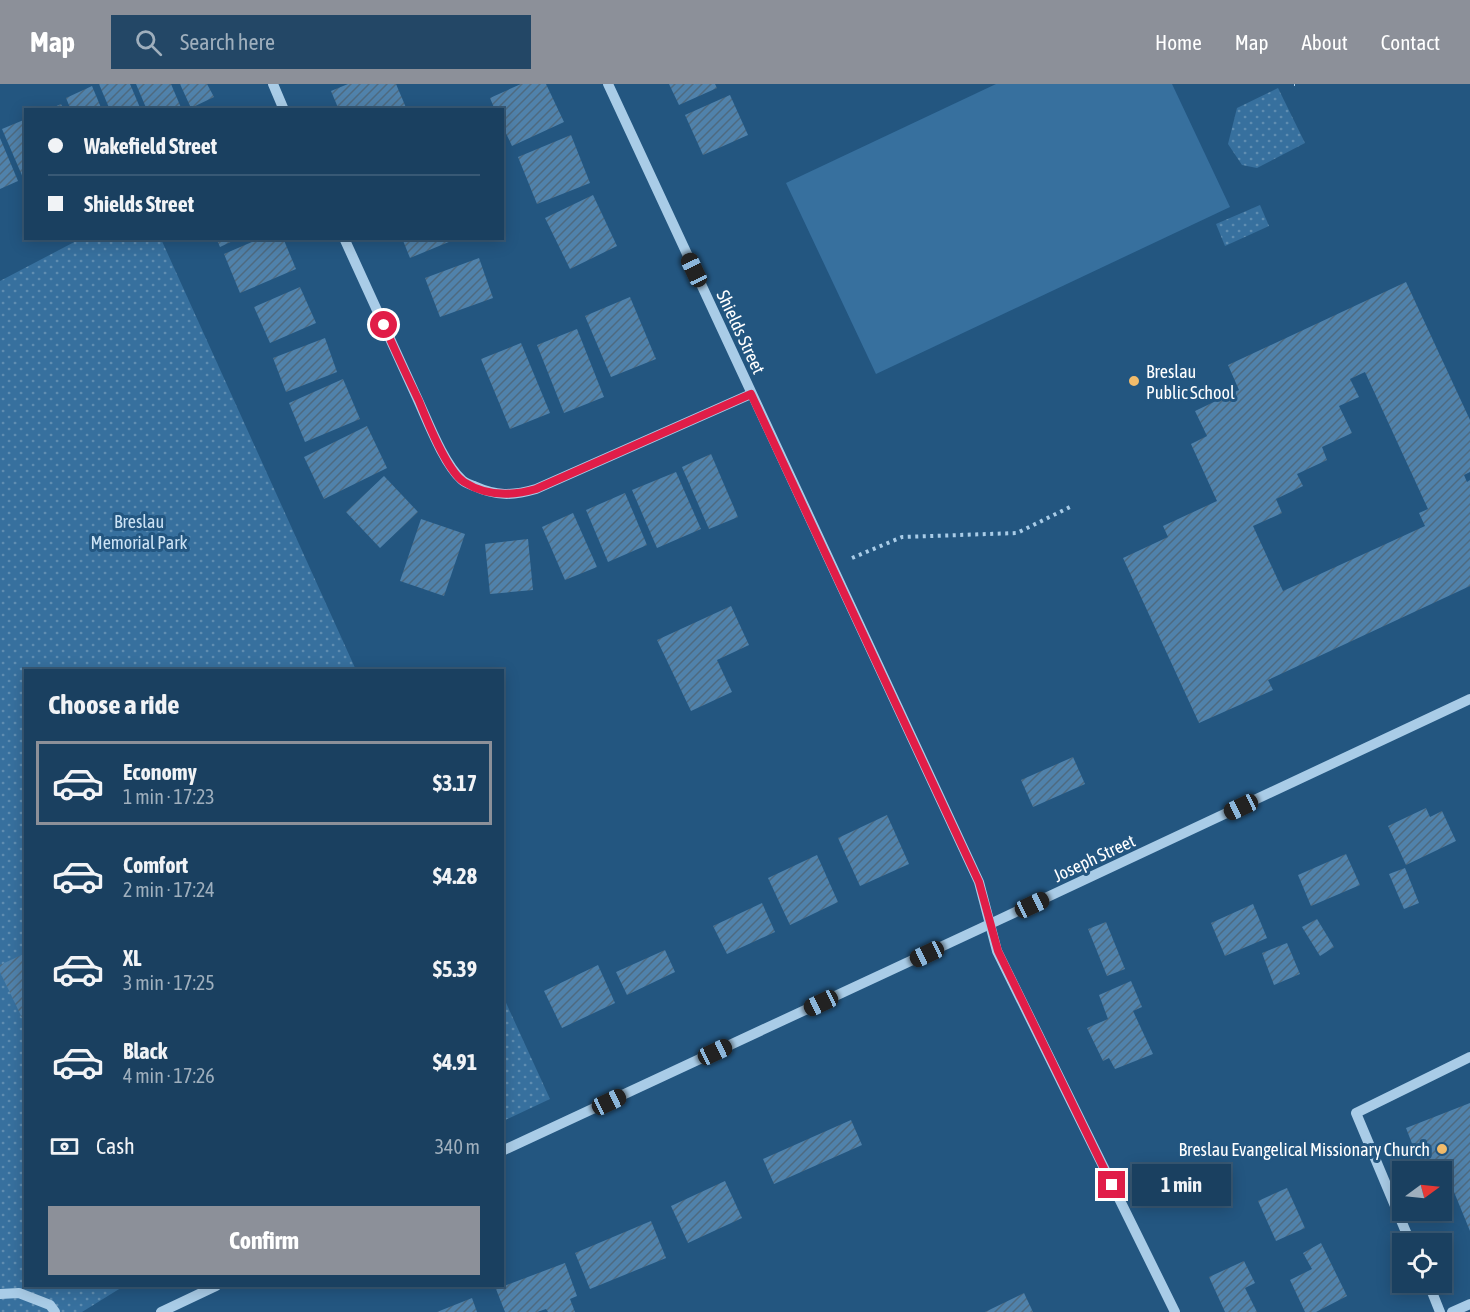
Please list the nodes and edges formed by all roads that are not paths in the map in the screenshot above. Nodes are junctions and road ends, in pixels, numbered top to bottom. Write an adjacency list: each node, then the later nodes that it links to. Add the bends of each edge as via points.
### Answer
1 (273, 84): 3 (street)
2 (608, 84): 5 (street, Shields Street)
3 (283, 108)
4 (345, 240): 5 (street, via 451,469 463,482 478,488 505,495 536,489)
5 (751, 394): 7 (street, Shields Street, via 979,882)
6 (1470, 699): 7 (street, Joseph Street)
7 (990, 924): 9 (street, Joseph Street); 17 (street, Shields Street, via 998,951)
8 (1470, 1057): 10 (street, via 1356,1113)
9 (504, 1150)
10 (1406, 1233)
11 (214, 1287): 16 (street)
12 (1432, 1293): 18 (street)
13 (0, 1294): 15 (street, via 19,1293 50,1305)
14 (1470, 1304): 19 (street)
15 (55, 1312)
16 (161, 1312)
17 (1175, 1312)
18 (1440, 1312)
19 (1452, 1312)

